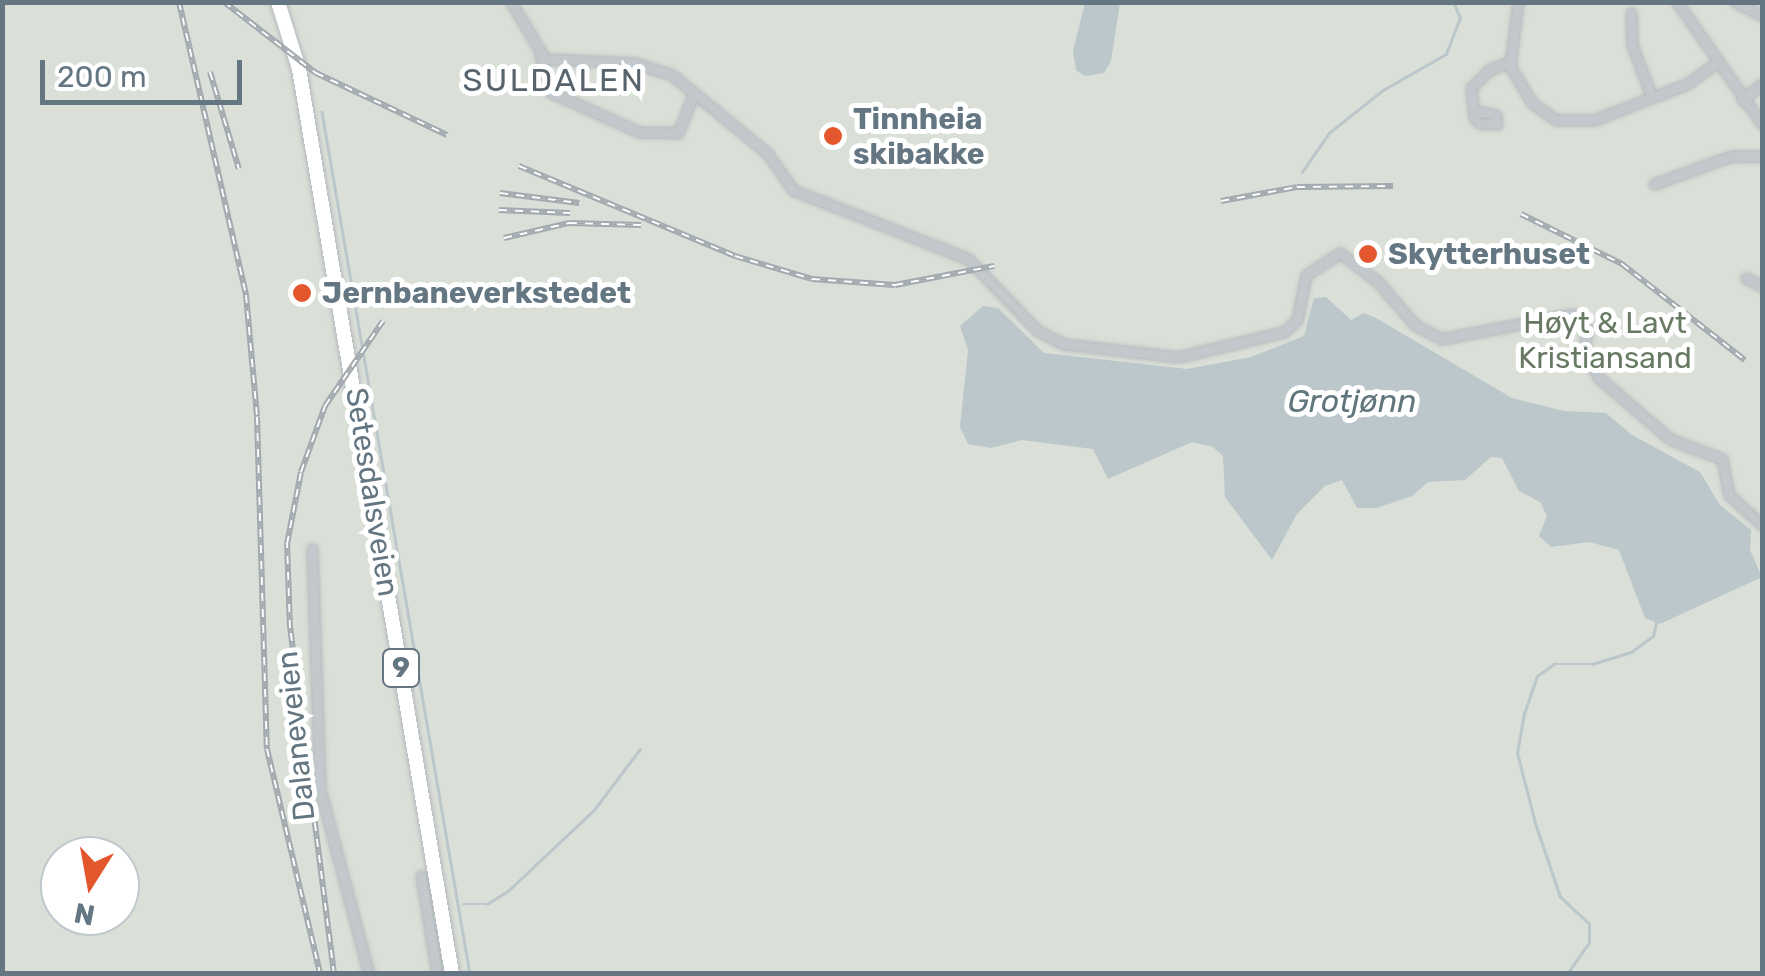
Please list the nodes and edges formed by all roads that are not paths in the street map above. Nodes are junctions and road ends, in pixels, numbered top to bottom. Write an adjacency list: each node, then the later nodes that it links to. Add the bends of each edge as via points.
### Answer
1 (280, 2): 29 (highway, Setesdalsveien / 9, via 299,69)
2 (512, 2): 10 (street)
3 (1518, 2): 8 (street)
4 (1678, 2): 9 (street)
5 (1735, 2): 7 (street)
6 (1632, 12): 13 (street, via 1632,46)
7 (1762, 15)
8 (1509, 62): 13 (street, via 1538,109 1565,122 1594,120); 15 (street, via 1472,85)
9 (1716, 63): 13 (street, via 1687,84); 14 (street)
10 (540, 64): 12 (street, via 654,67); 12 (street, via 550,92 666,137 678,133)
11 (1762, 84): 14 (street)
12 (694, 93): 24 (street, via 766,153 801,195 968,259 1035,329 1064,344 1178,358 1284,332 1297,320 1306,274 1340,253 1378,282 1415,325 1440,339 1572,314 1587,328 1584,353 1599,378 1670,439 1722,459 1728,495)
13 (1651, 95)
14 (1742, 100): 16 (street)
15 (1476, 111)
16 (1762, 124)
17 (1762, 156): 19 (street, via 1731,156)
18 (1664, 165): 19 (street)
19 (1670, 179): 20 (street)
20 (1654, 184)
21 (1762, 272): 23 (street)
22 (1746, 278): 23 (street)
23 (1760, 285)
24 (1762, 525)
25 (312, 550): 27 (street, Dalaneveien, via 320,789)
26 (421, 876): 28 (street)
27 (368, 974)
28 (437, 974)
29 (452, 974)

